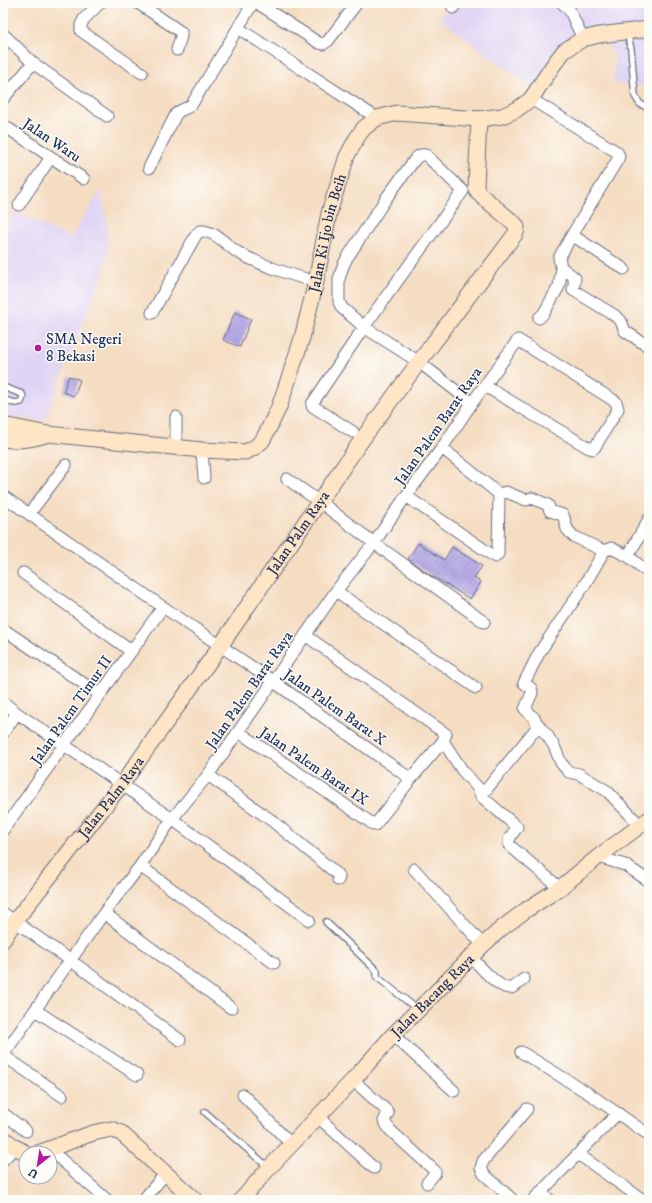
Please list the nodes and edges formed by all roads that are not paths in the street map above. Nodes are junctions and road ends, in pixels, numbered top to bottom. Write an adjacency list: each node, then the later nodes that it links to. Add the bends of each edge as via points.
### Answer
1 (100, 3): 14 (street, via 84,19 82,31)
2 (138, 3): 12 (street, via 180,32)
3 (253, 3): 7 (street)
4 (257, 3): 5 (street, via 323,44)
5 (357, 3)
6 (562, 3): 11 (street, via 569,9)
7 (238, 28): 19 (street); 23 (street, via 192,104 176,114)
8 (649, 29): 9 (street, Jalan Ki Ijo bin Beih)
9 (627, 32): 11 (street, Jalan Ki Ijo bin Beih); 17 (lane, via 635,96 640,104)
10 (3, 34): 13 (street)
11 (583, 39): 16 (street, Jalan Ki Ijo bin Beih, via 564,51)
12 (177, 50)
13 (33, 63): 15 (street); 18 (street)
14 (142, 73)
15 (3, 99)
16 (531, 99): 20 (street, Jalan Ki Ijo bin Beih, via 502,116); 26 (street, via 617,152 619,156)
17 (649, 108)
18 (106, 116)
19 (377, 118): 20 (street, Jalan Ki Ijo bin Beih, via 397,113); 29 (street, Jalan Ki Ijo bin Beih, via 364,128 347,156 329,213)
20 (479, 120): 34 (street, Jalan Palm Raya, via 476,187 478,193 515,224 516,233)
21 (3, 125): 22 (street, Jalan Waru)
22 (51, 158): 24 (street, Jalan Waru); 25 (street)
23 (149, 168)
24 (84, 179)
25 (19, 205)
26 (572, 235): 27 (street, via 559,258); 28 (street)
27 (562, 268): 31 (street, via 559,286); 33 (street, via 574,276 575,292 614,315 621,321 625,331)
28 (624, 269)
29 (316, 282): 30 (street, via 259,263 205,230 196,235); 46 (street, Jalan Ki Ijo bin Beih, via 288,382 262,441 246,452)
30 (152, 313)
31 (539, 318)
32 (364, 327): 32 (street, via 463,191 426,155 416,158 343,266 339,279 338,302); 34 (street); 41 (street, via 312,404)
33 (649, 347)
34 (419, 362): 38 (street); 53 (street, Jalan Palm Raya)
35 (485, 386): 35 (street, Jalan Palem Barat Raya, via 518,340 616,402 617,412 593,449); 38 (street, Jalan Palem Barat Raya)
36 (3, 387): 37 (lane, via 22,394 23,397 15,404)
37 (3, 400)
38 (472, 403): 45 (street, Jalan Palem Barat Raya)
39 (176, 417): 44 (street)
40 (3, 425): 42 (street, Jalan Ki Ijo bin Beih)
41 (353, 432)
42 (48, 434): 43 (street, Jalan Ki Ijo bin Beih, via 34,439); 44 (street, Jalan Ki Ijo bin Beih)
43 (3, 439)
44 (176, 447): 46 (street, Jalan Ki Ijo bin Beih)
45 (442, 448): 50 (street); 52 (street, Jalan Palem Barat Raya)
46 (202, 450): 48 (street)
47 (66, 465): 54 (street)
48 (204, 478)
49 (287, 479): 53 (street)
50 (499, 494): 52 (street, via 498,554 495,557); 57 (street, via 506,492 548,505 550,510 563,515 566,529 573,536)
51 (3, 496): 54 (street, Jalan Palem Barat X)
52 (406, 496): 56 (street, Jalan Palem Barat Raya)
53 (320, 502): 56 (street); 66 (street, Jalan Palm Raya)
54 (29, 514): 62 (street, Jalan Palem Barat X)
55 (649, 519): 58 (street)
56 (374, 542): 61 (street, Jalan Palem Barat Raya); 63 (street)
57 (604, 551): 58 (street, via 611,548); 73 (street, via 539,653 524,683 531,688 532,693 525,709)
58 (628, 556): 59 (street)
59 (649, 571)
60 (23, 573): 67 (street)
61 (336, 591): 65 (street, Jalan Palem Barat Raya); 69 (street)
62 (163, 607): 66 (street, Jalan Palem Barat X); 67 (street, Jalan Palem Timur II)
63 (484, 622)
64 (3, 630): 70 (street)
65 (305, 635): 68 (street, Jalan Palem Barat Raya); 76 (street, via 446,734)
66 (221, 645): 68 (street, Jalan Palem Barat X); 80 (street, Jalan Palm Raya)
67 (131, 650): 70 (street, Jalan Palem Timur II)
68 (274, 682): 74 (street, Jalan Palem Barat Raya); 79 (street, Jalan Palem Barat X)
69 (476, 688)
70 (99, 694): 77 (street, Jalan Palem Timur II)
71 (3, 702): 72 (street)
72 (17, 713): 75 (street); 77 (street)
73 (539, 725): 81 (street); 83 (street, via 569,772 579,774 608,791)
74 (239, 732): 78 (street, Jalan Palem Barat Raya); 79 (street, Jalan Palem Barat IX, via 376,825)
75 (3, 733)
76 (443, 741): 79 (street); 81 (street)
77 (64, 745): 80 (street); 84 (street, Jalan Palem Timur II)
78 (208, 775): 82 (street, Jalan Palem Barat Raya); 88 (street, via 271,820 336,873)
79 (411, 779)
80 (122, 784): 82 (street); 92 (street, Jalan Palm Raya)
81 (482, 796): 90 (street, via 518,827 509,839 509,845)
82 (172, 819): 86 (street, Jalan Palem Barat Raya); 93 (street)
83 (645, 823): 85 (street, Jalan Bacang Raya)
84 (3, 830)
85 (598, 857): 89 (street, via 625,865); 90 (street, Jalan Bacang Raya)
86 (140, 866): 91 (street, Jalan Palem Barat Raya); 99 (street)
87 (414, 869): 96 (street)
88 (338, 880)
89 (649, 881)
90 (560, 888): 96 (street, Jalan Bacang Raya, via 526,910)
91 (104, 913): 98 (street, Jalan Palem Barat Raya); 101 (street)
92 (9, 917): 95 (street, Jalan Palm Raya); 98 (street)
93 (309, 920)
94 (326, 922): 103 (lane, via 377,971 376,977)
95 (3, 940)
96 (483, 945): 97 (street, Jalan Bacang Raya)
97 (471, 957): 100 (street, via 507,988 512,988); 103 (street, Jalan Bacang Raya)
98 (70, 960): 102 (street, Jalan Palem Barat Raya); 105 (street)
99 (274, 963)
100 (524, 980)
101 (231, 1008)
102 (36, 1010): 107 (street, Jalan Palem Barat Raya); 108 (street)
103 (417, 1010): 104 (street, Jalan Bacang Raya)
104 (393, 1034): 109 (street, Jalan Bacang Raya); 110 (street)
105 (180, 1040)
106 (521, 1052): 116 (street)
107 (3, 1055): 112 (street)
108 (137, 1075)
109 (353, 1080): 117 (street, Jalan Bacang Raya); 131 (street, via 388,1112 384,1121 390,1130 435,1171)
110 (454, 1091)
111 (243, 1095): 121 (street)
112 (62, 1096)
113 (527, 1109): 137 (street, via 483,1161 481,1168 484,1174)
114 (205, 1112): 128 (lane)
115 (3, 1113): 118 (street)
116 (618, 1113): 119 (street); 125 (street)
117 (317, 1116): 121 (street, Jalan Bacang Raya); 129 (street)
118 (26, 1131)
119 (649, 1135)
120 (3, 1138): 123 (street)
121 (291, 1144): 128 (street, Jalan Bacang Raya)
122 (58, 1146): 130 (street, via 111,1129 121,1133)
123 (18, 1149)
124 (18, 1151): 126 (street)
125 (578, 1154): 132 (street); 139 (street)
126 (3, 1160)
127 (58, 1162): 133 (street)
128 (269, 1168): 136 (street, Jalan Bacang Raya)
129 (374, 1168)
130 (166, 1173): 134 (street); 135 (street)
131 (427, 1183)
132 (537, 1196): 138 (street)
133 (107, 1200)
134 (143, 1200)
135 (195, 1200)
136 (241, 1200)
137 (512, 1200)
138 (550, 1200)
139 (642, 1200)

